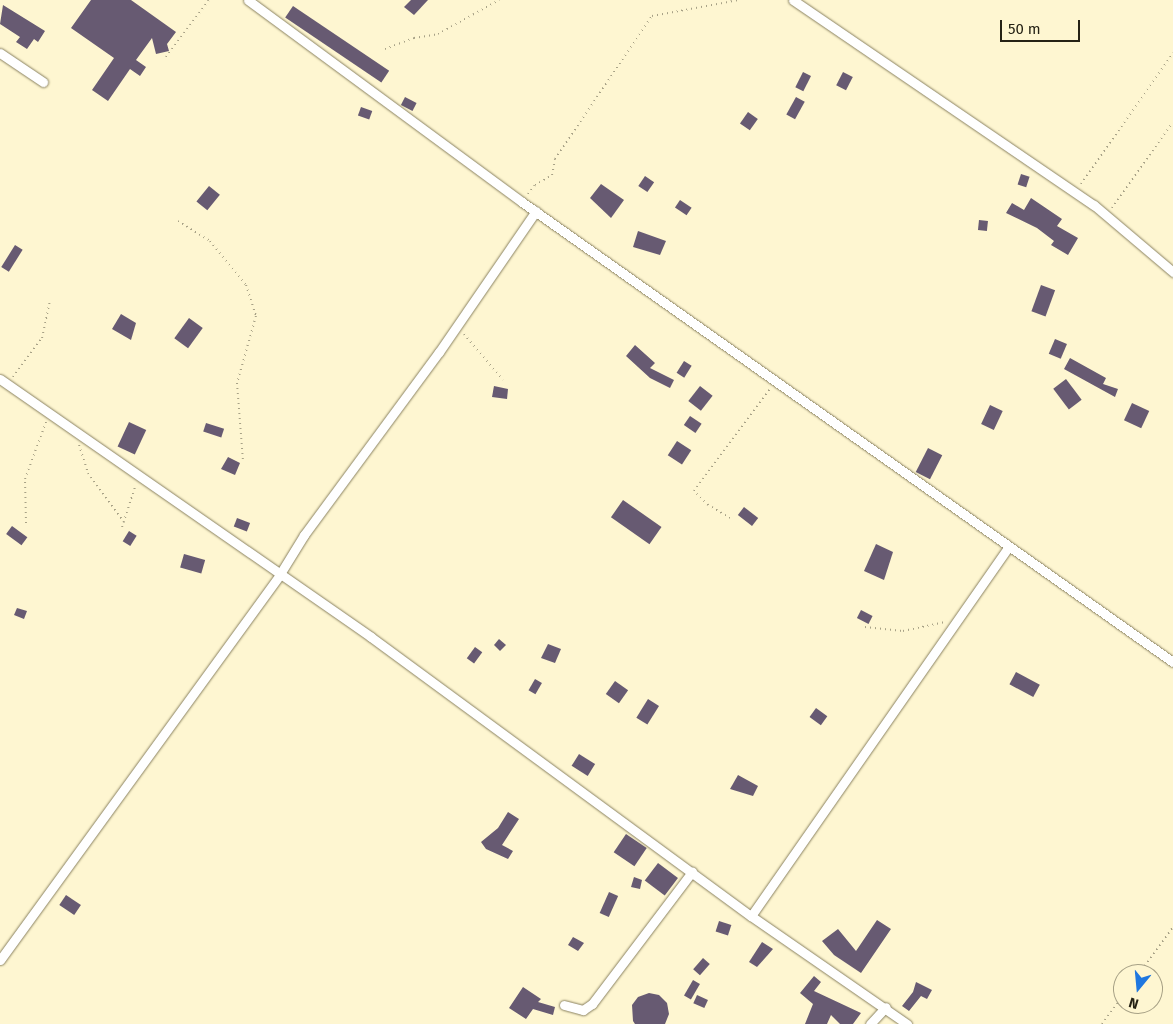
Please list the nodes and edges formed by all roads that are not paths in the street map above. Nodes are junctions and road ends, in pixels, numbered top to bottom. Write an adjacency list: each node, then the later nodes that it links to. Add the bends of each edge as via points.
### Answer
1 (248, 0): 5 (street)
2 (795, 0): 6 (street, via 1107,215)
3 (0, 53): 4 (street)
4 (43, 82)
5 (536, 211): 8 (street); 9 (street, via 304,535)
6 (1173, 272)
7 (4, 382): 9 (street)
8 (1008, 548): 10 (street); 12 (street)
9 (280, 574): 11 (street); 13 (street)
10 (1173, 662)
11 (692, 872): 12 (street); 14 (street, via 592,1004 583,1010)
12 (751, 916): 15 (street)
13 (0, 960)
14 (564, 1005)
15 (886, 1007): 16 (street); 17 (street)
16 (870, 1024)
17 (907, 1024)

